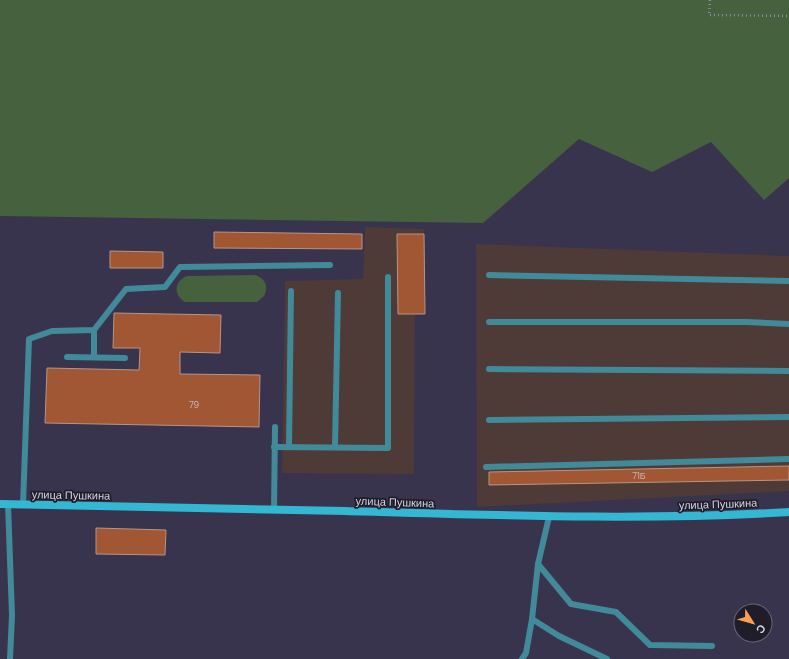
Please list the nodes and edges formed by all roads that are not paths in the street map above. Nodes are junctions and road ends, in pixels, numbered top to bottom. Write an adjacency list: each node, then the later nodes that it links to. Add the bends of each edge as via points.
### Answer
1 (330, 265): 9 (lane, via 180,267 165,287 126,289)
2 (489, 275): 4 (lane)
3 (388, 277): 20 (lane, via 388,448)
4 (789, 280)
5 (291, 292): 19 (lane)
6 (338, 294): 20 (lane)
7 (489, 322): 8 (lane)
8 (789, 324)
9 (94, 330): 11 (lane); 24 (lane, via 52,331 28,339)
10 (67, 357): 11 (lane)
11 (94, 357): 12 (lane)
12 (125, 358)
13 (489, 369): 14 (lane)
14 (789, 371)
15 (789, 418): 16 (lane)
16 (489, 420)
17 (275, 427): 18 (lane)
18 (274, 447): 19 (lane); 25 (lane)
19 (289, 447): 20 (lane)
20 (335, 447)
21 (789, 459): 22 (lane)
22 (486, 467)
23 (4, 504): 24 (main road, улица Пушкина); 31 (lane, via 12,615)
24 (23, 505): 25 (main road, улица Пушкина)
25 (274, 510): 27 (main road, улица Пушкина)
26 (789, 512): 27 (main road, улица Пушкина, via 727,516)
27 (549, 517): 28 (lane)
28 (538, 564): 29 (lane); 30 (lane, via 571,604 616,612 650,644)
29 (532, 619): 32 (lane, via 526,653); 33 (lane)
30 (712, 646)
31 (10, 659)
32 (522, 659)
33 (607, 659)

